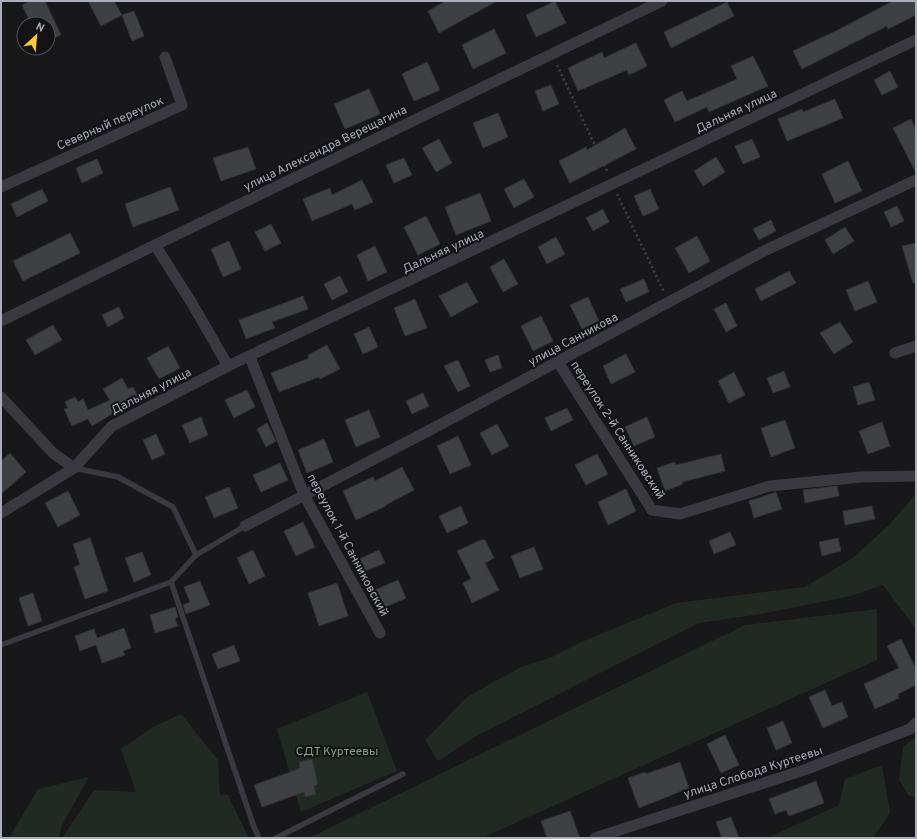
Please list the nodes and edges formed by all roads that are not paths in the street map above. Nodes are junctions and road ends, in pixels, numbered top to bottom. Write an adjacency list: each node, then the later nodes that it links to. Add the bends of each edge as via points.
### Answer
1 (662, 1): 6 (street, улица Александра Верещагина)
2 (916, 40): 10 (street, Дальняя улица)
3 (165, 57): 5 (street, Северный переулок, via 182,105)
4 (916, 180): 11 (street, улица Санникова, via 764,252)
5 (1, 186)
6 (154, 244): 7 (street, улица Александра Верещагина); 12 (street)
7 (1, 321)
8 (916, 346): 9 (street)
9 (896, 353)
10 (250, 357): 12 (street, Дальняя улица); 16 (street, переулок 1-й Санниковский)
11 (558, 362): 15 (street, переулок 2-й Санниковский, via 652,510 680,514 770,486 861,477); 16 (street, улица Санникова)
12 (228, 366): 14 (street, Дальняя улица, via 112,426)
13 (1, 397): 14 (street, via 53,453)
14 (74, 468): 17 (street, Дальняя улица); 19 (lane, via 118,477 173,507)
15 (916, 476)
16 (304, 495): 18 (street, улица Санникова); 21 (street, переулок 1-й Санниковский)
17 (1, 513)
18 (245, 526): 19 (lane)
19 (196, 555): 20 (lane)
20 (170, 582): 22 (lane); 25 (lane, via 254,827)
21 (380, 633)
22 (1, 645)
23 (916, 723): 27 (street, улица Слобода Куртеевы, via 910,729 807,769)
24 (403, 774): 26 (lane)
25 (260, 838)
26 (276, 838)
27 (595, 838)

